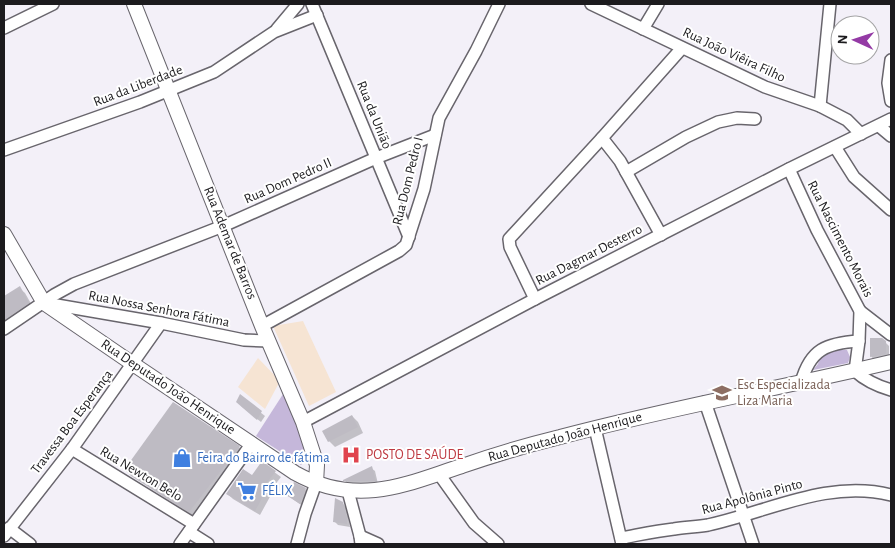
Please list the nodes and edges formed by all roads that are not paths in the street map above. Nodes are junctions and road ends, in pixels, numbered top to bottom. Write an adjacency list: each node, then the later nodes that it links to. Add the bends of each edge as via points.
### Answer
1 (53, 4): 11 (street)
2 (134, 4): 16 (main road, Rua Ademar de Barros)
3 (298, 4): 13 (street, Rua da Liberdade)
4 (312, 4): 10 (street, Rua da União)
5 (499, 4): 23 (street, Rua Dom Pedro I, via 439,118)
6 (591, 4): 9 (street, Rua João Viêira Filho)
7 (658, 4): 12 (street)
8 (830, 4): 18 (street)
9 (616, 9): 12 (street, Rua João Viêira Filho)
10 (317, 15): 13 (street, Rua da Liberdade); 28 (street, Rua da União)
11 (4, 28)
12 (643, 29): 14 (street, Rua João Viêira Filho)
13 (274, 32): 16 (street, Rua da Liberdade, via 214,72)
14 (682, 48): 18 (street, Rua João Viêira Filho, via 765,87); 25 (street)
15 (891, 60): 17 (street, via 888,83)
16 (170, 91): 27 (street, Rua da Liberdade); 32 (main road, Rua Ademar de Barros)
17 (891, 101)
18 (820, 106): 22 (street, Rua João Viêira Filho, via 847,120)
19 (755, 119): 30 (street, via 718,122)
20 (891, 119): 21 (street, Rua Dagmar Desterro)
21 (879, 126): 22 (street, Rua Dagmar Desterro); 24 (street)
22 (861, 134): 26 (street, Rua Dagmar Desterro)
23 (435, 135): 28 (street, Rua Dom Pedro II); 35 (street, Rua Dom Pedro I, via 424,189)
24 (891, 136)
25 (602, 138): 30 (street); 36 (street, via 509,238 510,247)
26 (835, 147): 29 (street, Rua Dagmar Desterro); 31 (street, via 854,177)
27 (4, 150)
28 (376, 158): 32 (street, Rua Dom Pedro II); 35 (street, Rua da União)
29 (789, 169): 34 (street, Rua Dagmar Desterro); 38 (street, Rua Nascimento Morais)
30 (626, 172): 34 (street)
31 (891, 210)
32 (223, 226): 37 (street, Rua Dom Pedro II, via 74,284); 40 (main road, Rua Ademar de Barros)
33 (4, 234): 37 (main road, Rua Deputado João Henrique)
34 (662, 234): 36 (street, Rua Dagmar Desterro)
35 (408, 237): 40 (street, Rua Dom Pedro I, via 406,246 399,251)
36 (535, 299): 51 (street, Rua Dagmar Desterro)
37 (44, 303): 39 (street, Rua Nossa Senhora Fátima); 41 (street, Rua Dom Pedro II); 46 (main road, Rua Deputado João Henrique)
38 (860, 311): 42 (street); 44 (street, Rua Nascimento Morais)
39 (161, 323): 43 (street, Rua Nossa Senhora Fátima, via 244,340); 46 (street, Travessa Boa Esperança)
40 (262, 326): 43 (main road, Rua Ademar de Barros)
41 (4, 329)
42 (891, 335)
43 (269, 341): 51 (main road, Rua Ademar de Barros)
44 (859, 341): 47 (street, Rua Nascimento Morais); 48 (street, via 839,342 817,352)
45 (891, 362): 47 (main road, Rua Deputado João Henrique)
46 (133, 364): 53 (main road, Rua Deputado João Henrique); 54 (street, Travessa Boa Esperança)
47 (855, 371): 48 (main road, Rua Deputado João Henrique); 49 (street, via 871,383)
48 (801, 382): 50 (main road, Rua Deputado João Henrique)
49 (891, 390)
50 (705, 402): 52 (main road, Rua Deputado João Henrique); 59 (street)
51 (303, 422): 56 (main road, Rua Ademar de Barros, via 318,464)
52 (595, 428): 55 (main road, Rua Deputado João Henrique, via 484,458); 63 (street)
53 (252, 443): 56 (main road, Rua Deputado João Henrique, via 295,473); 60 (street)
54 (72, 449): 60 (street, Rua Newton Belo); 61 (street, Travessa Boa Esperança)
55 (439, 474): 57 (main road, Rua Deputado João Henrique, via 395,487); 69 (street, via 474,523)
56 (316, 483): 57 (main road, Rua Deputado João Henrique); 67 (street)
57 (348, 491): 62 (street)
58 (891, 495): 59 (street, Rua Apolônia Pinto, via 853,490 832,492)
59 (744, 515): 63 (street, Rua Apolônia Pinto); 70 (street)
60 (192, 528): 65 (street); 66 (street, Rua Newton Belo)
61 (6, 532): 64 (street)
62 (360, 540): 68 (street)
63 (621, 541)
64 (30, 544)
65 (180, 544)
66 (208, 544)
67 (297, 544)
68 (378, 544)
69 (498, 544)
70 (753, 544)

